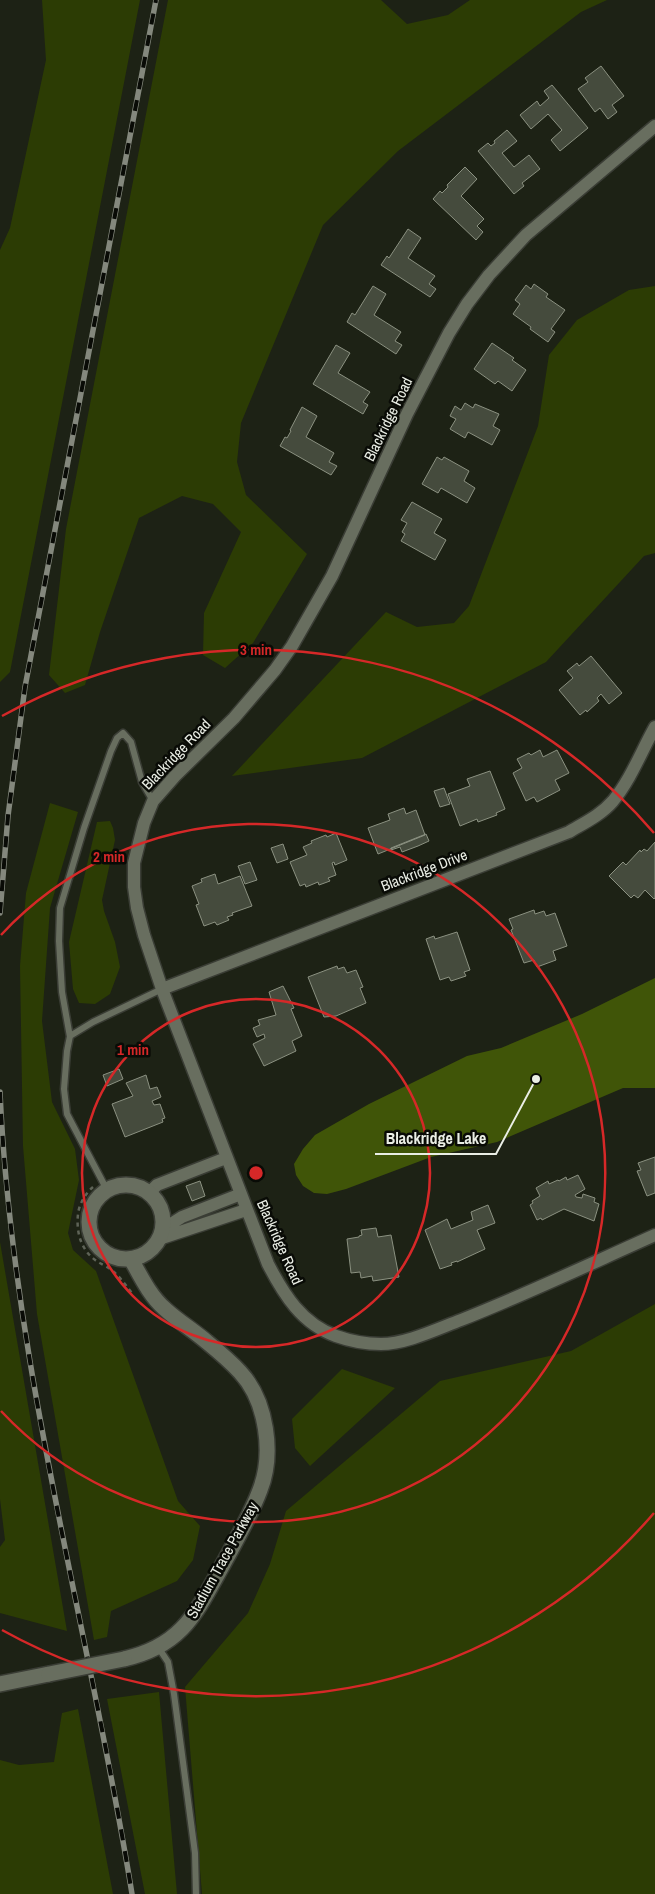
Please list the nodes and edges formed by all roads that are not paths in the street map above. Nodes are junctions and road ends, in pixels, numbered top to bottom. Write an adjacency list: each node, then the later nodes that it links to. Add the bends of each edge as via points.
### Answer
1 (655, 126): 3 (street, Blackridge Road, via 526,235 489,275 450,333 407,414 332,576 292,646 234,718)
2 (655, 727): 4 (street, Blackridge Drive, via 627,782 612,802 595,817 569,832)
3 (153, 801): 4 (street, Blackridge Road, via 138,842 134,887 144,935); 5 (lane, via 142,782 131,742 123,733 111,751 60,908 62,992)
4 (162, 989): 5 (lane); 6 (street, Blackridge Road)
5 (70, 1037): 7 (lane, via 64,1089 67,1114)
6 (226, 1158): 8 (street, via 157,1185); 9 (street, Blackridge Road)
7 (104, 1185): 8 (street, via 136,1186); 13 (street, via 90,1212 88,1221 92,1239 104,1253)
8 (149, 1193): 11 (street, via 161,1209)
9 (240, 1194): 10 (street, Blackridge Road); 11 (street, via 182,1217)
10 (246, 1210): 11 (street); 12 (street, Blackridge Road, via 282,1292 296,1309 315,1325 336,1336 382,1344 426,1334 527,1294)
11 (161, 1234): 13 (street, via 148,1253)
12 (655, 1235)
13 (131, 1259): 14 (street, Stadium Trace Parkway, via 164,1309 241,1372 255,1392 266,1436 267,1462 261,1488 246,1522 192,1618 176,1636)
14 (158, 1647): 15 (street, Stadium Trace Parkway, bridge, via 142,1654); 16 (lane, via 168,1662 174,1694 195,1853)
15 (0, 1684)
16 (196, 1894)

